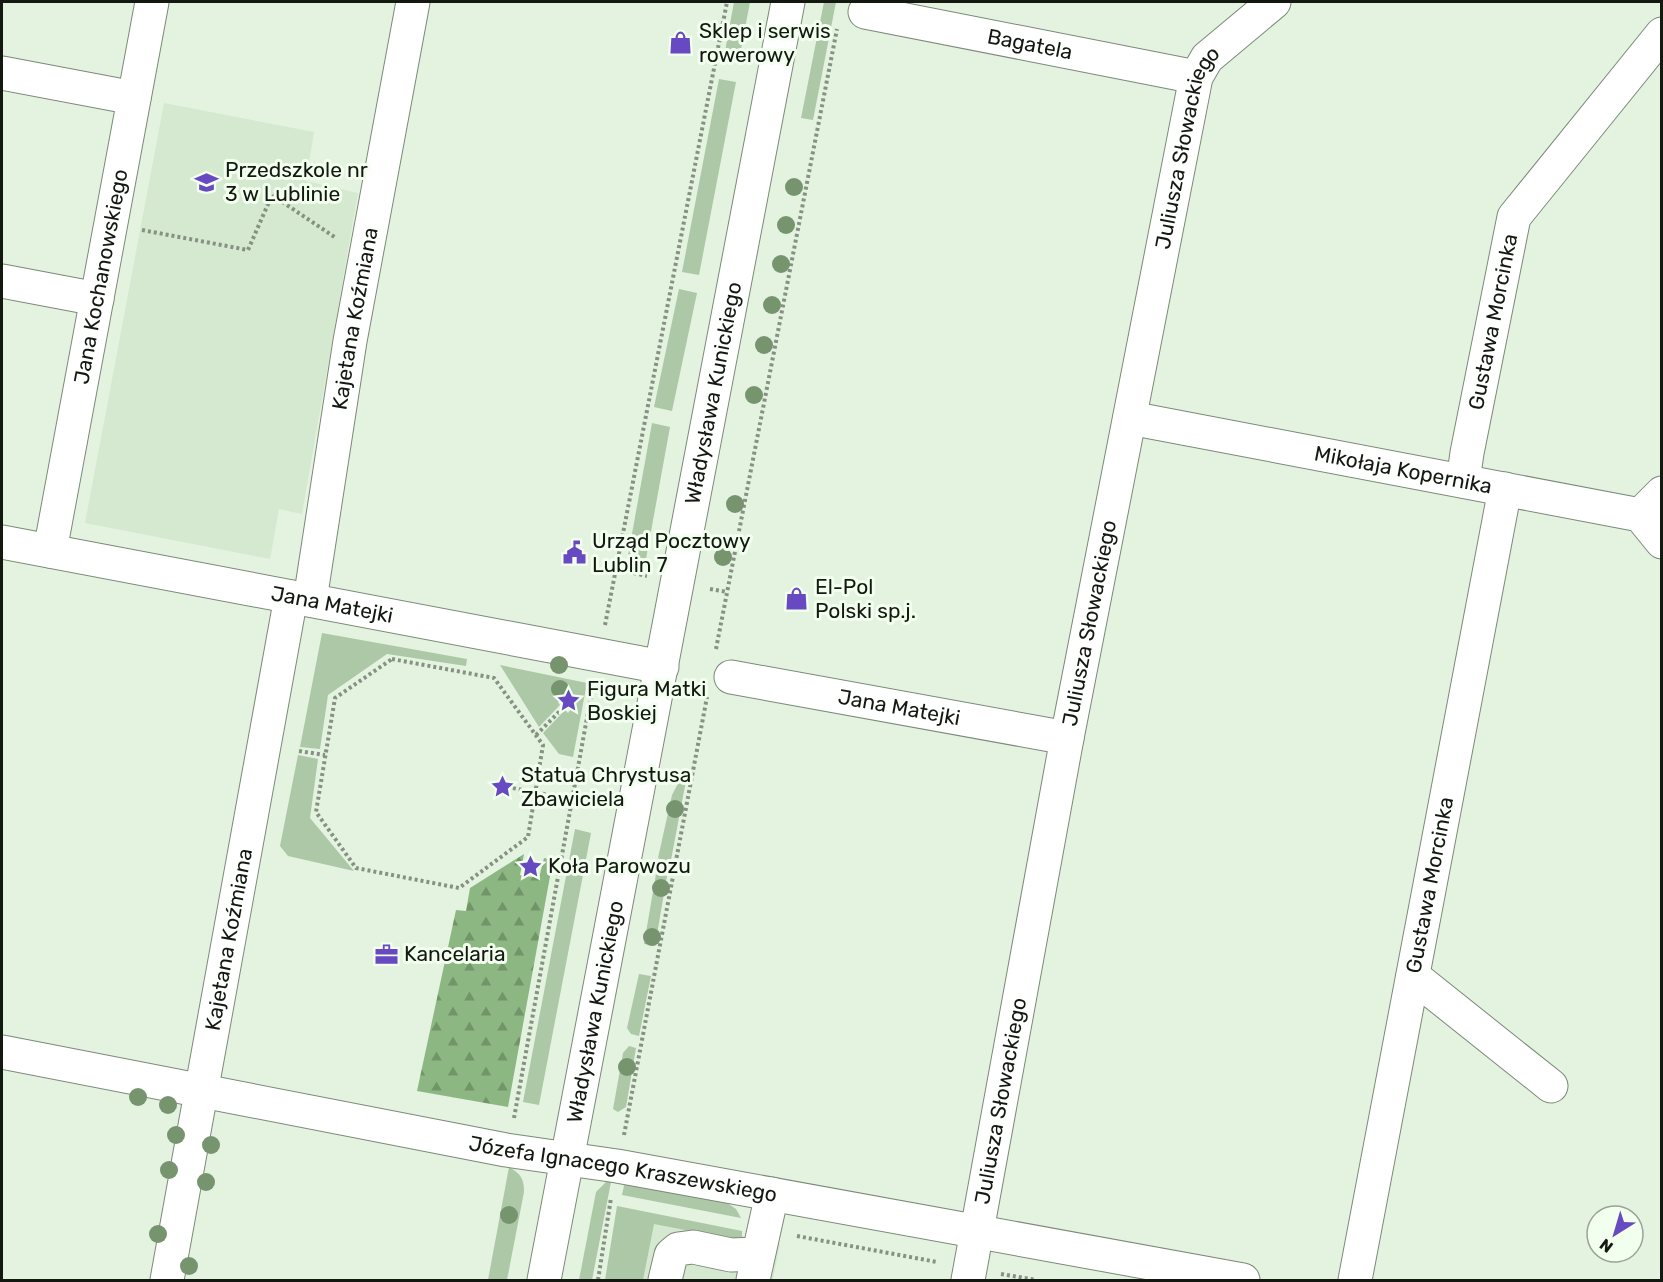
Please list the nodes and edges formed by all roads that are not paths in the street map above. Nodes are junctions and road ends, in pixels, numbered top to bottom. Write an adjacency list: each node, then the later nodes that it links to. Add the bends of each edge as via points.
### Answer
1 (152, 2): 9 (street, Jana Kochanowskiego)
2 (413, 2): 19 (street, Kajetana Koźmiana, via 350,341 324,518)
3 (788, 2): 20 (street, Władysława Kunickiego)
4 (1274, 2): 8 (street, Juliusza Słowackiego, via 1207,58)
5 (852, 18): 8 (street, Bagatela)
6 (1662, 34): 13 (street, Gustawa Morcinka, via 1514,217)
7 (2, 73): 9 (street)
8 (1196, 77): 12 (street, Juliusza Słowackiego)
9 (134, 98): 11 (street, Jana Kochanowskiego)
10 (2, 281): 11 (street)
11 (97, 299): 18 (street, Jana Kochanowskiego)
12 (1130, 418): 13 (street, Mikołaja Kopernika); 22 (street, Juliusza Słowackiego)
13 (1463, 481): 14 (street, Mikołaja Kopernika)
14 (1505, 489): 15 (street, Mikołaja Kopernika); 23 (street, Gustawa Morcinka)
15 (1651, 504): 17 (street, Mikołaja Kopernika)
16 (2, 542): 18 (street, Jana Matejki)
17 (1662, 542)
18 (50, 551): 19 (street, Jana Matejki)
19 (300, 598): 20 (street, Jana Matejki); 26 (street, Kajetana Koźmiana)
20 (662, 667): 27 (street, Władysława Kunickiego)
21 (718, 675): 22 (street, Jana Matejki)
22 (1067, 738): 29 (street, Juliusza Słowackiego)
23 (1413, 976): 25 (street); 36 (street, Gustawa Morcinka)
24 (2, 1052): 26 (street, Józefa Ignacego Kraszewskiego)
25 (1551, 1086)
26 (201, 1091): 27 (street, Józefa Ignacego Kraszewskiego); 32 (street, Kajetana Koźmiana)
27 (568, 1159): 28 (street, Józefa Ignacego Kraszewskiego); 33 (street, Władysława Kunickiego)
28 (772, 1194): 29 (street, Józefa Ignacego Kraszewskiego); 30 (street)
29 (977, 1231): 31 (street, Juliusza Słowackiego); 35 (street, Józefa Ignacego Kraszewskiego)
30 (758, 1255): 34 (street, via 731,1255 693,1246 678,1249 671,1255)
31 (969, 1274)
32 (167, 1281)
33 (544, 1281)
34 (665, 1281)
35 (1243, 1281)
36 (1355, 1281)

